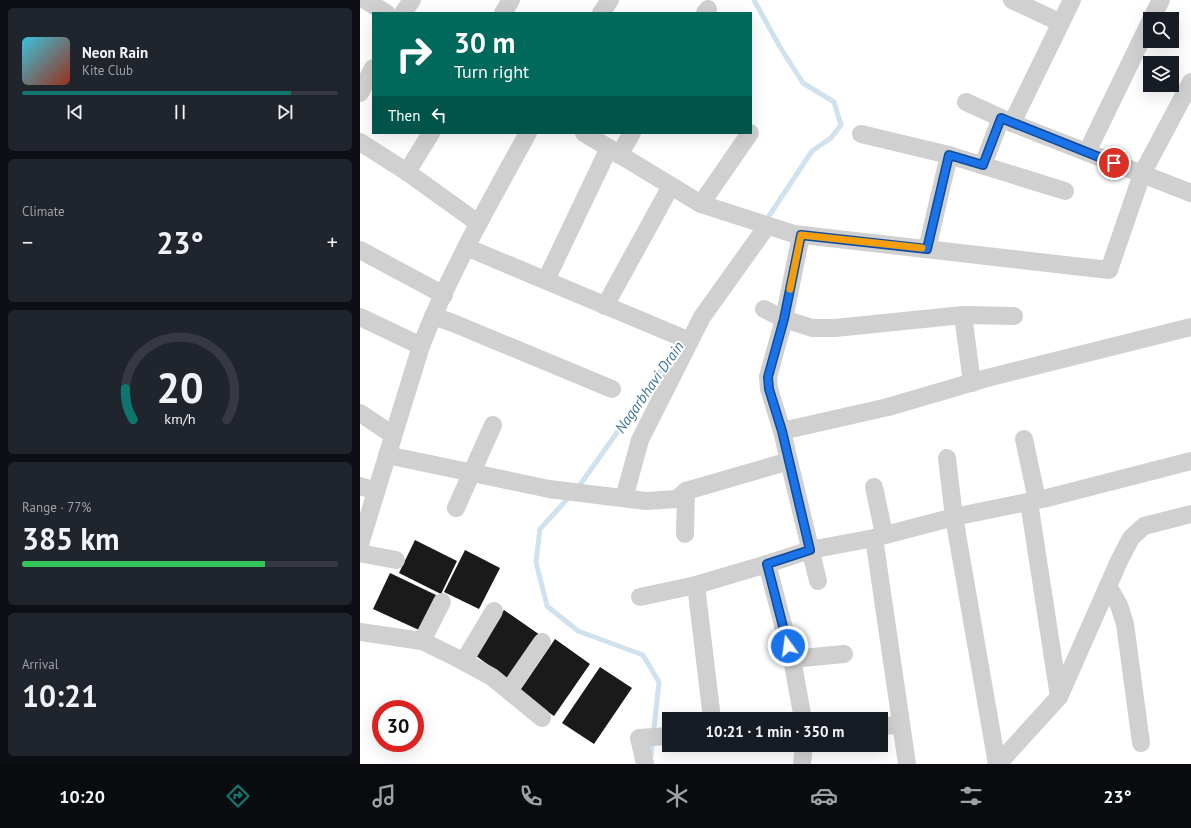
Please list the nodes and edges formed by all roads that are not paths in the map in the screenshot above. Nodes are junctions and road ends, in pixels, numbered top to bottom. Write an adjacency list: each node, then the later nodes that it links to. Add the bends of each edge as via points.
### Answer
1 (365, 0): 8 (street)
2 (412, 0): 9 (street)
3 (511, 0): 10 (street)
4 (610, 0): 11 (street)
5 (1012, 0): 13 (street)
6 (1072, 0): 13 (street)
7 (1161, 0): 12 (street)
8 (384, 12)
9 (404, 12)
10 (504, 12)
11 (602, 12)
12 (1155, 12)
13 (1061, 23): 19 (street)
14 (1143, 36): 28 (street)
15 (372, 70): 17 (street)
16 (1191, 82): 32 (street)
17 (360, 93)
18 (966, 102): 19 (street)
19 (1006, 120): 28 (street); 30 (street)
20 (430, 134): 31 (street)
21 (527, 134): 37 (street)
22 (586, 134): 27 (street)
23 (631, 134): 27 (street)
24 (749, 134): 36 (street)
25 (861, 134): 29 (street)
26 (360, 142): 31 (street)
27 (614, 151): 33 (street); 43 (street)
28 (1087, 152): 32 (street)
29 (949, 155): 30 (street); 41 (street)
30 (983, 165): 34 (street)
31 (407, 172): 37 (street)
32 (1142, 174): 35 (street); 41 (street, via 1109,270)
33 (671, 186): 36 (street); 45 (street)
34 (1065, 191)
35 (1191, 193)
36 (700, 204): 38 (street)
37 (478, 223): 40 (street)
38 (767, 226): 39 (street); 53 (street)
39 (797, 235): 41 (street); 51 (street)
40 (466, 247): 43 (street); 44 (street)
41 (927, 249)
42 (360, 250): 44 (street)
43 (546, 280): 45 (street)
44 (444, 295): 48 (street)
45 (605, 306): 53 (street)
46 (764, 309): 51 (street)
47 (963, 315): 49 (street); 51 (street, via 835,328 812,328); 55 (street)
48 (433, 316): 54 (street); 56 (street)
49 (1014, 316)
50 (360, 317): 54 (street)
51 (784, 319): 59 (street, via 768,377 769,389)
52 (1191, 327): 55 (street)
53 (685, 339): 70 (street, via 640,440)
54 (421, 346): 60 (street)
55 (972, 383): 59 (street, via 888,407)
56 (612, 389)
57 (360, 413): 60 (street)
58 (493, 425): 66 (street)
59 (782, 431): 65 (street)
60 (393, 435): 62 (street)
61 (1024, 439): 71 (street)
62 (387, 455): 66 (street); 68 (street)
63 (948, 458): 74 (street)
64 (1191, 461): 71 (street)
65 (789, 462): 69 (street); 78 (street)
66 (472, 473): 70 (street, via 549,489); 72 (street)
67 (874, 487): 76 (street)
68 (368, 489): 77 (street)
69 (686, 491): 70 (street, via 678,499 646,501); 75 (street)
70 (624, 498)
71 (1033, 501): 74 (street); 95 (street)
72 (456, 508)
73 (1191, 514): 84 (street, via 1144,526 1131,538)
74 (954, 517): 76 (street); 107 (street)
75 (685, 534)
76 (879, 536): 78 (street); 99 (street)
77 (360, 544)
78 (810, 550): 81 (street); 82 (street)
79 (360, 553): 80 (street)
80 (396, 560)
81 (767, 564): 83 (street); 92 (street)
82 (818, 581)
83 (696, 585): 85 (street); 96 (street)
84 (1108, 586): 95 (street); 102 (street, via 1119,605 1125,624)
85 (640, 597)
86 (442, 602): 89 (street)
87 (494, 611): 93 (street)
88 (360, 632): 89 (street)
89 (422, 641): 93 (street)
90 (542, 642): 94 (street)
91 (844, 654): 92 (street)
92 (792, 659): 97 (street)
93 (464, 661): 94 (street)
94 (509, 690): 98 (street)
95 (1059, 697): 107 (street)
96 (711, 712)
97 (802, 712)
98 (542, 718)
99 (901, 725): 100 (street); 106 (street)
100 (888, 726)
101 (658, 737): 104 (street, via 639,738)
102 (1141, 743)
103 (803, 752): 105 (street)
104 (645, 764)
105 (802, 764)
106 (907, 764)
107 (998, 764)

